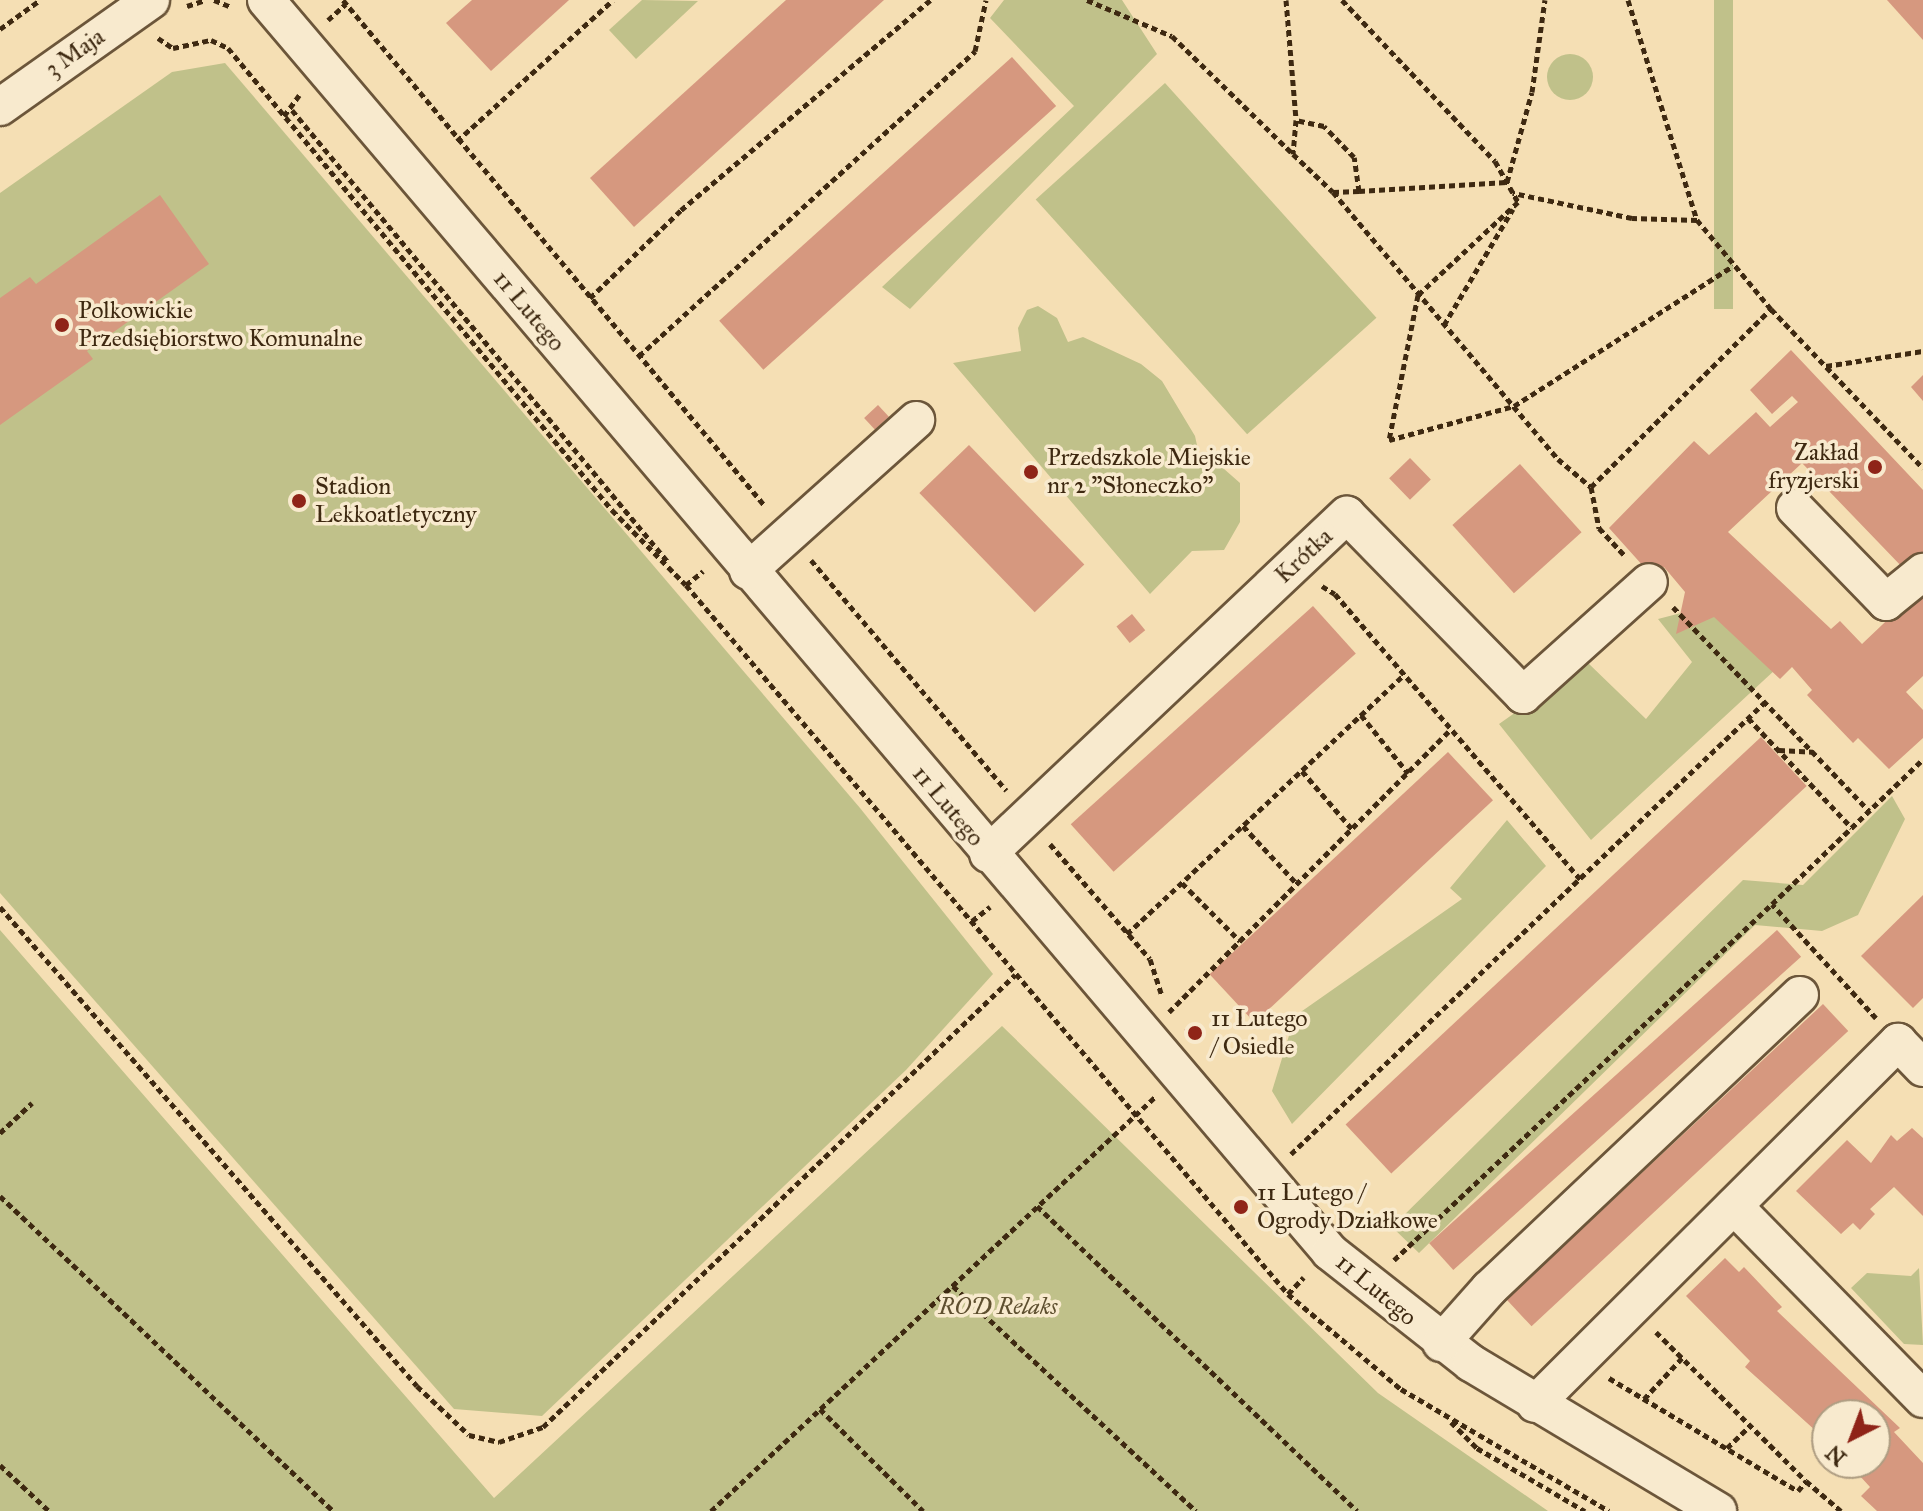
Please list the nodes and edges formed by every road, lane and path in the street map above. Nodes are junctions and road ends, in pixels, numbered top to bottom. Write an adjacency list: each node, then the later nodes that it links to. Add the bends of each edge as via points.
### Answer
1 (40, 0): 13 (path)
2 (266, 0): 39 (street, 11 Lutego)
3 (343, 0): 17 (path)
4 (613, 0): 17 (path)
5 (930, 0): 27 (path, via 681,210)
6 (986, 0): 31 (path, via 975,51)
7 (1286, 0): 16 (path)
8 (1342, 0): 19 (path, via 1495,161)
9 (1545, 0): 19 (path, via 1532,92)
10 (1628, 0): 24 (path)
11 (1092, 1): 18 (path, via 1172,36)
12 (144, 5): 14 (street, 3 Maja); 43 (path, via 164,44 183,49 211,40 228,48 612,510)
13 (0, 29)
14 (0, 107)
15 (292, 110): 43 (path)
16 (1296, 120): 18 (path); 20 (path, via 1324,126 1354,157)
17 (457, 141): 27 (path)
18 (1293, 154): 21 (path)
19 (1507, 182): 20 (path); 22 (path)
20 (1359, 191): 21 (path)
21 (1333, 192): 26 (path)
22 (1513, 193): 23 (path); 24 (path, via 1632,218)
23 (1518, 202): 26 (path); 29 (path)
24 (1697, 220): 25 (path)
25 (1733, 266): 28 (path); 33 (path)
26 (1418, 295): 29 (path); 33 (path, via 1389,440)
27 (590, 298): 31 (path)
28 (1771, 309): 32 (path); 36 (path)
29 (1444, 325): 33 (path)
30 (1923, 351): 32 (path)
31 (639, 356): 38 (path)
32 (1825, 366): 35 (path)
33 (1514, 406): 36 (path)
34 (916, 420): 38 (street)
35 (1923, 468)
36 (1591, 487): 41 (path, via 1599,528)
37 (1795, 508): 40 (street, via 1886,602)
38 (789, 534): 39 (street); 55 (path)
39 (739, 560): 43 (path); 59 (street, 11 Lutego)
40 (1923, 572)
41 (1649, 582): 45 (path); 55 (street, Krótka, via 1523,695 1347,515)
42 (1315, 583): 44 (path, via 1335,594)
43 (686, 585): 67 (path)
44 (1404, 675): 46 (path); 48 (path)
45 (1765, 702): 47 (path); 50 (path)
46 (1361, 715): 52 (path); 53 (path)
47 (1748, 718): 49 (path); 60 (path)
48 (1451, 729): 53 (path); 60 (path)
49 (1778, 750): 50 (path); 57 (path)
50 (1813, 752): 54 (path)
51 (1923, 759): 54 (path)
52 (1302, 771): 56 (path); 58 (path)
53 (1408, 773): 58 (path)
54 (1869, 811): 57 (path)
55 (1043, 823): 59 (street, Krótka); 65 (path, via 1046,840)
56 (1243, 826): 61 (path); 62 (path)
57 (1852, 828): 63 (path)
58 (1352, 829): 62 (path)
59 (988, 854): 73 (street, 11 Lutego)
60 (1580, 879): 77 (path)
61 (1182, 883): 65 (path); 66 (path)
62 (1297, 884): 66 (path)
63 (1772, 904): 71 (path); 81 (path)
64 (0, 907): 67 (path, via 417,1386 469,1435 499,1442 543,1427)
65 (1127, 934): 69 (path, via 1150,959)
66 (1240, 941): 69 (path)
67 (1015, 975): 75 (path)
68 (1800, 995): 84 (street, via 1489,1289)
69 (1168, 1013): 70 (path)
70 (1176, 1023)
71 (1898, 1042): 72 (street); 80 (street)
72 (1923, 1068)
73 (1175, 1077): 75 (path); 84 (street, 11 Lutego, via 1330,1252)
74 (32, 1103): 76 (path)
75 (1134, 1116): 79 (path); 91 (path, via 1288,1294 1375,1371)
76 (0, 1133)
77 (1285, 1160)
78 (0, 1196): 97 (path)
79 (1037, 1206): 82 (path); 101 (path)
80 (1734, 1206): 83 (street); 88 (street)
81 (1387, 1266)
82 (953, 1286): 90 (path); 100 (path)
83 (1632, 1308): 85 (path); 86 (street)
84 (1441, 1343): 89 (street, 11 Lutego)
85 (1682, 1358): 87 (path); 92 (path)
86 (1560, 1378): 87 (path, via 1602,1373); 89 (street)
87 (1644, 1399): 93 (path)
88 (1923, 1399)
89 (1535, 1404): 104 (street, 11 Lutego)
90 (820, 1409): 98 (path); 99 (path)
91 (1447, 1419): 102 (path, via 1477,1448); 103 (path)
92 (1750, 1426): 93 (path); 95 (path)
93 (1727, 1448): 95 (path, via 1798,1491)
94 (0, 1465): 96 (path)
95 (1806, 1481): 105 (path)
96 (49, 1511)
97 (333, 1511)
98 (711, 1511)
99 (923, 1511)
100 (1196, 1511)
101 (1357, 1511)
102 (1585, 1511)
103 (1609, 1511)
104 (1718, 1511)
105 (1841, 1511)

